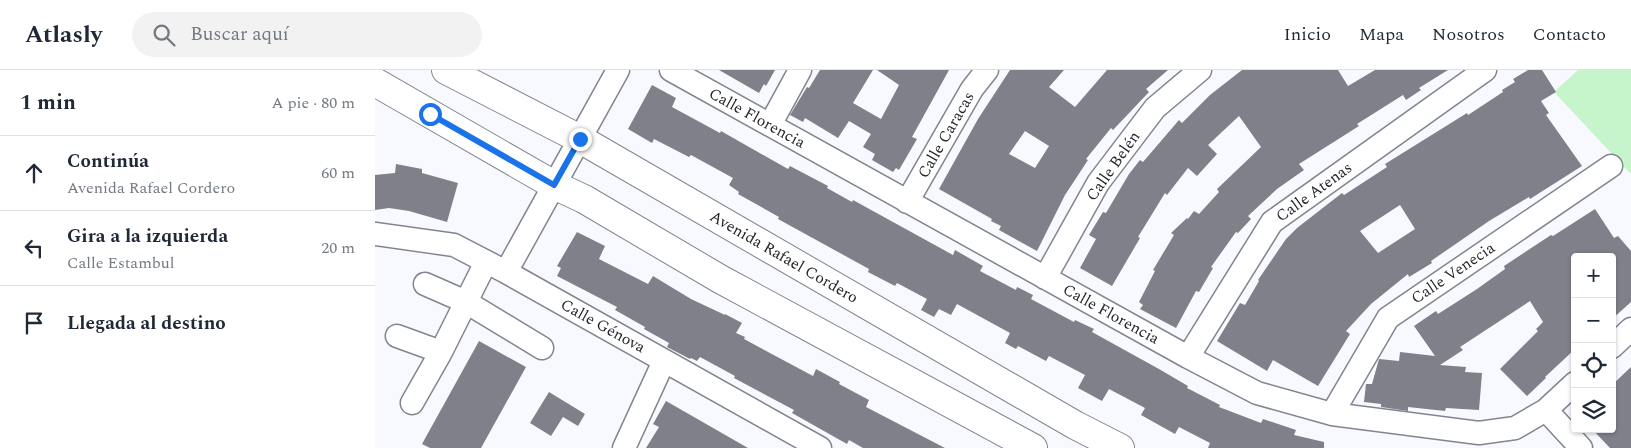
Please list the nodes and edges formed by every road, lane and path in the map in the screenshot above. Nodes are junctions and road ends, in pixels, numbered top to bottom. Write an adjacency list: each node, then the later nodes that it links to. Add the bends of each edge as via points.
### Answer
1 (446, 70): 10 (main road, Avenida Rafael Cordero)
2 (618, 70): 10 (street)
3 (671, 70): 9 (street, Calle Florencia)
4 (800, 70): 9 (street)
5 (987, 70): 13 (street, Calle Caracas, via 972,89)
6 (1200, 70): 16 (street, Calle Belén, via 1155,108 1098,183)
7 (1485, 70): 24 (street, Calle Atenas, via 1272,222)
8 (375, 82): 12 (main road)
9 (770, 125): 13 (street, Calle Florencia)
10 (580, 139): 12 (street); 34 (main road, Avenida Rafael Cordero, via 1066,420)
11 (1611, 166): 29 (street, Calle Venecia, via 1388,318)
12 (554, 185): 15 (street); 33 (main road, via 584,198 720,278)
13 (907, 202): 16 (street, Calle Florencia)
14 (375, 234): 15 (street, Calle Génova, via 454,245)
15 (496, 267): 18 (street); 25 (street, Calle Génova)
16 (1045, 278): 24 (street, Calle Florencia)
17 (425, 284): 18 (street)
18 (466, 302): 22 (street); 23 (street)
19 (1631, 329): 21 (street)
20 (397, 336): 23 (street)
21 (1616, 343)
22 (542, 348)
23 (441, 352): 27 (street)
24 (1188, 357): 29 (street, Calle Florencia, via 1257,392)
25 (664, 361): 30 (street, Calle Génova); 31 (street)
26 (1571, 387): 28 (street, Calle Florencia)
27 (412, 404)
28 (1546, 410): 29 (street, Calle Florencia, via 1515,428 1479,433); 35 (street)
29 (1332, 414)
30 (793, 441): 32 (street, Calle Génova)
31 (623, 448)
32 (820, 448)
33 (1033, 448)
34 (1120, 448)
35 (1581, 448)

